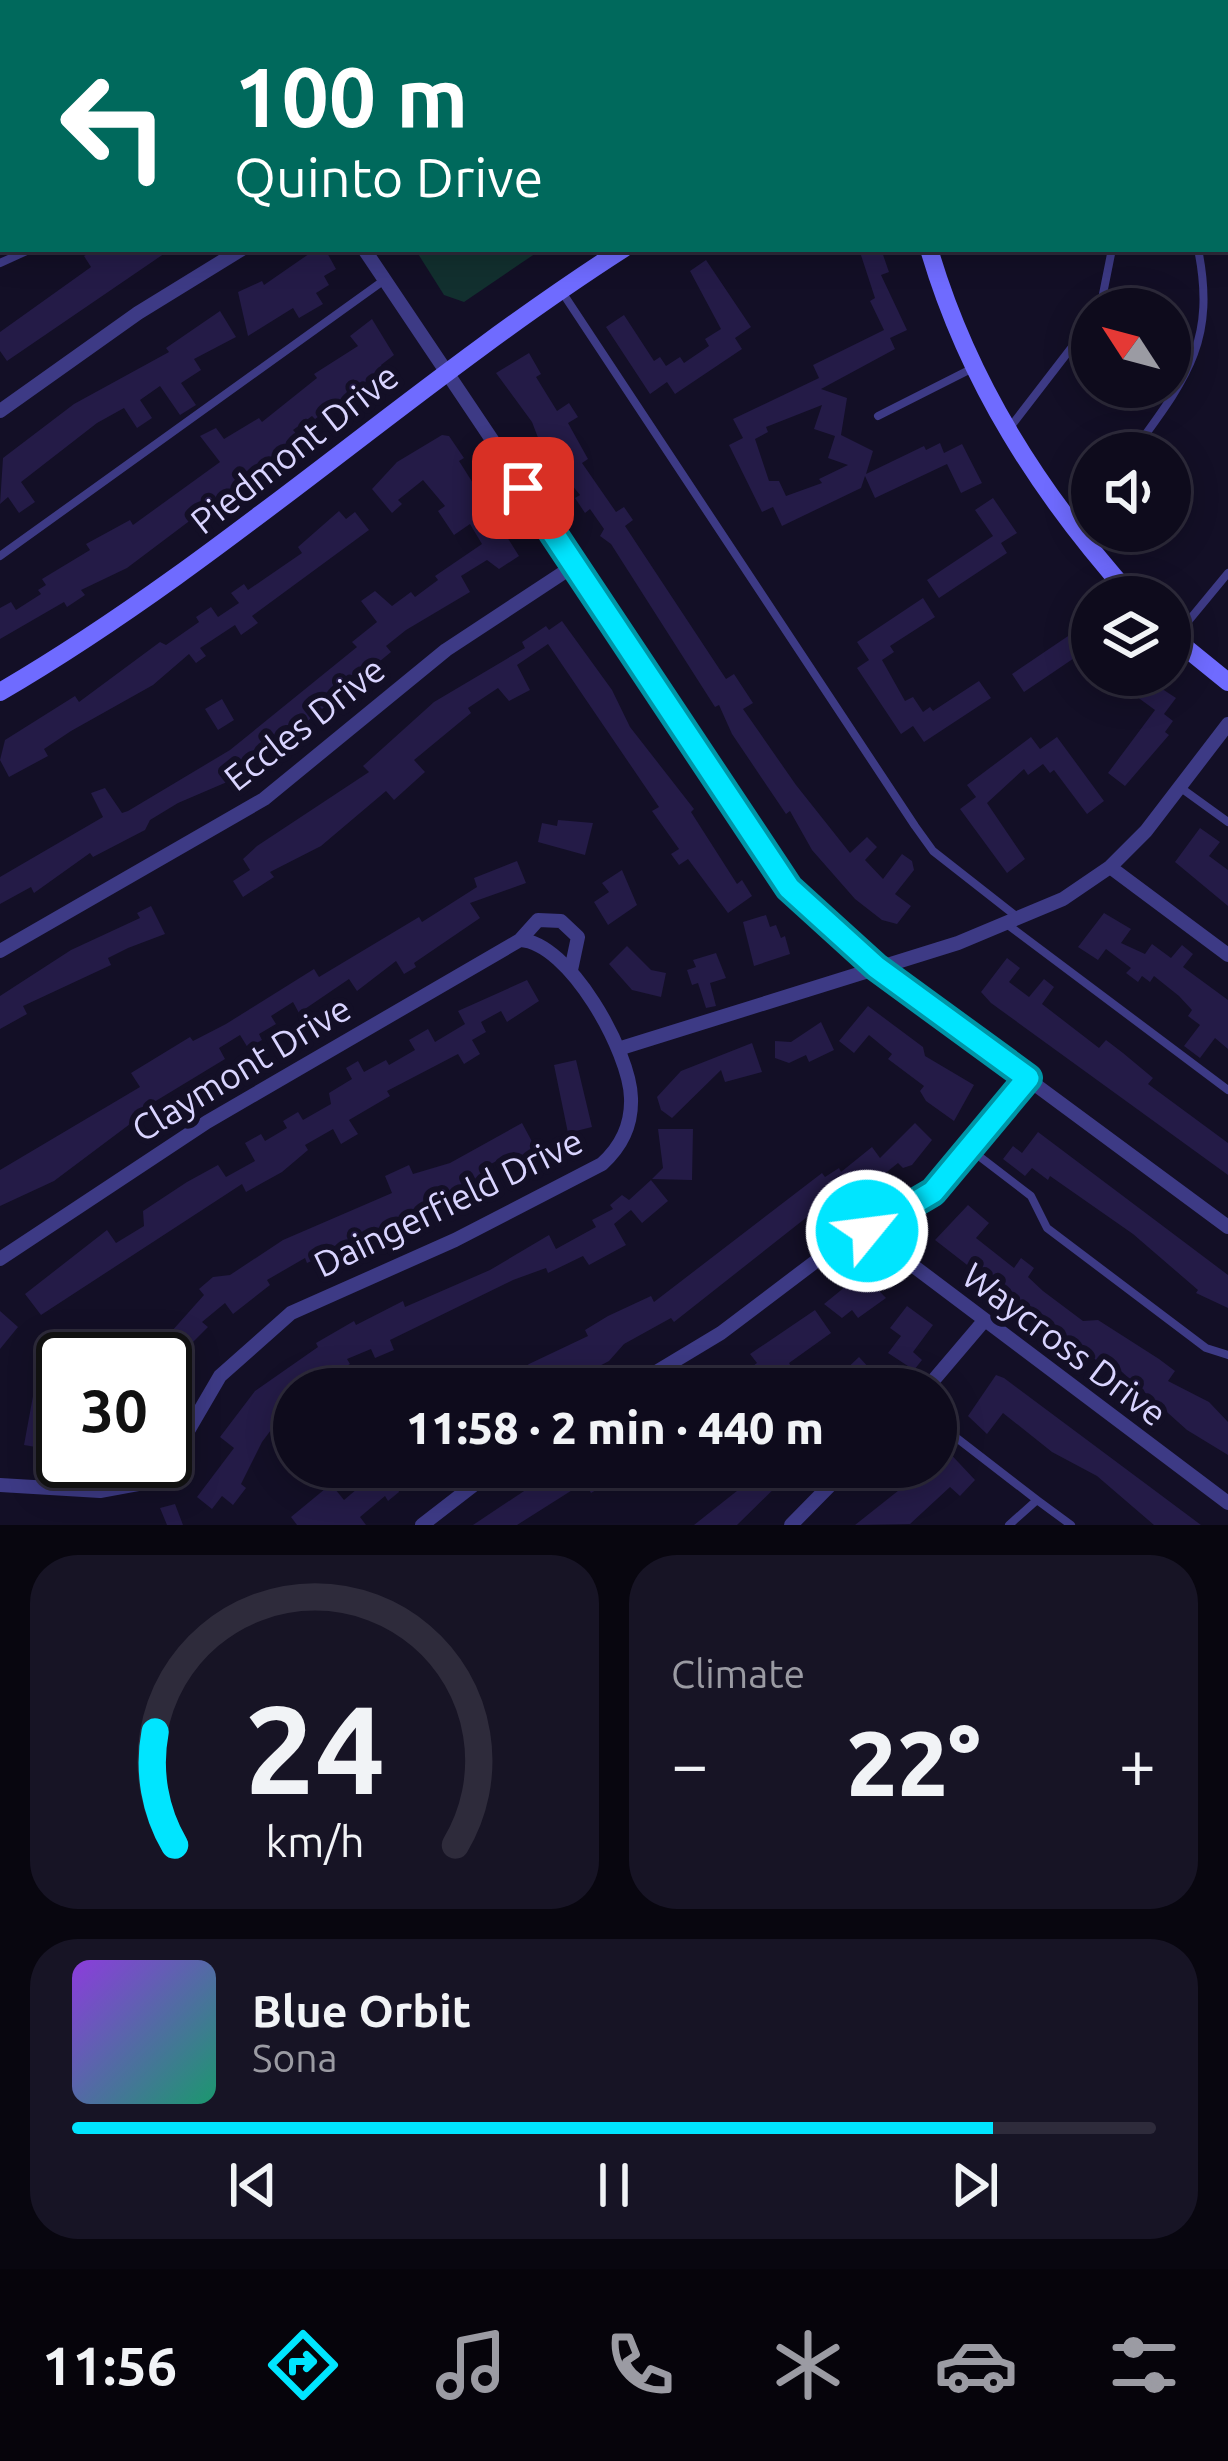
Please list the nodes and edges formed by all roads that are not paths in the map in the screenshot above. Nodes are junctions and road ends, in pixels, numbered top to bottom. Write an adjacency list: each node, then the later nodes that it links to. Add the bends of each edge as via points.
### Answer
1 (237, 252): 13 (street)
2 (366, 252): 7 (street)
3 (615, 252): 9 (street, Piedmont Drive)
4 (930, 252): 11 (street)
5 (1111, 252): 8 (lane)
6 (1198, 252): 16 (lane, via 1207,318 1191,367)
7 (384, 280): 12 (street); 18 (lane)
8 (1104, 288)
9 (561, 290): 12 (street, Piedmont Drive); 30 (lane, via 915,826)
10 (1071, 348): 15 (lane)
11 (974, 368): 14 (lane); 15 (street)
12 (445, 372): 19 (street); 25 (street, Piedmont Drive, via 143,604)
13 (0, 411)
14 (878, 416)
15 (1006, 430): 17 (street)
16 (1146, 432)
17 (1069, 524): 21 (street)
18 (0, 556)
19 (575, 565): 32 (street, Eccles Drive, via 446,650 264,799); 34 (street, via 789,888)
20 (1228, 573): 22 (lane)
21 (1114, 576)
22 (1191, 615)
23 (1191, 652): 24 (street)
24 (1228, 682)
25 (0, 692)
26 (1228, 724): 27 (street)
27 (1181, 788): 28 (lane); 29 (street)
28 (1228, 822)
29 (1110, 867): 30 (street); 33 (street)
30 (1015, 923): 34 (street); 38 (lane)
31 (520, 940): 35 (street, Claymont Drive, via 546,946); 35 (street, Claymont Drive, via 538,920 561,921 578,937); 42 (street, Claymont Drive, via 206,1122)
32 (0, 951)
33 (1228, 955)
34 (876, 967): 36 (street); 37 (street)
35 (571, 970): 36 (street, Claymont Drive)
36 (618, 1049): 48 (street, Daingerfield Drive, via 629,1120 602,1164 291,1312 220,1376 171,1460 138,1484 100,1491)
37 (1028, 1078): 39 (street); 40 (street)
38 (1228, 1090)
39 (971, 1150): 41 (street, via 933,1192); 44 (lane, via 1031,1196 1047,1228 1206,1348)
40 (1228, 1227)
41 (867, 1231): 43 (street, Waycross Drive); 45 (street)
42 (0, 1258)
43 (983, 1322): 46 (street); 52 (street, Waycross Drive)
44 (1228, 1355)
45 (663, 1368)
46 (944, 1368)
47 (957, 1438): 51 (lane)
48 (0, 1485)
49 (469, 1488): 53 (street)
50 (827, 1488): 54 (street)
51 (1036, 1500): 55 (lane); 56 (lane)
52 (1228, 1503)
53 (422, 1525)
54 (791, 1525)
55 (1009, 1525)
56 (1071, 1525)

